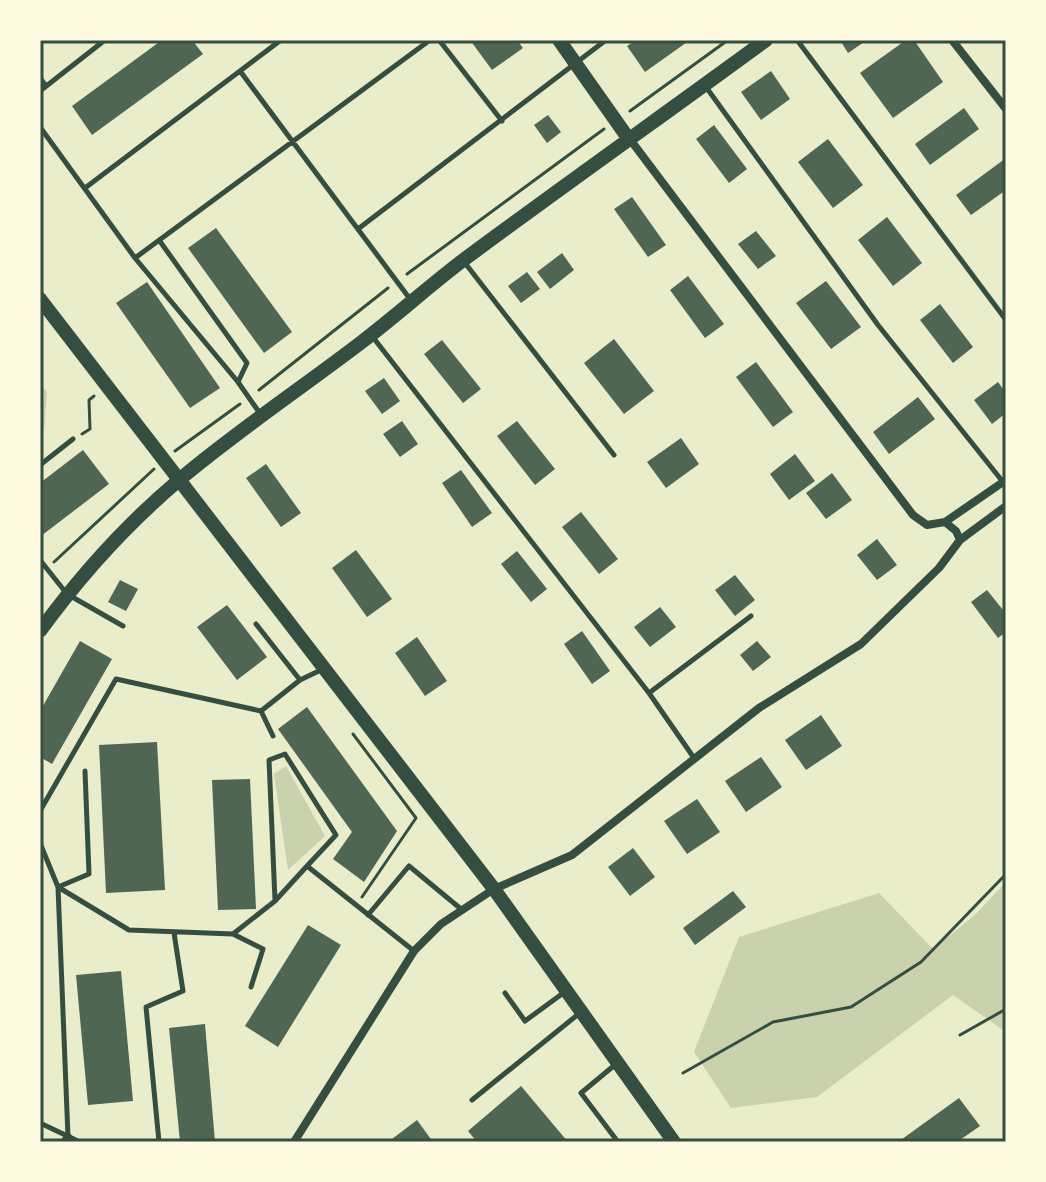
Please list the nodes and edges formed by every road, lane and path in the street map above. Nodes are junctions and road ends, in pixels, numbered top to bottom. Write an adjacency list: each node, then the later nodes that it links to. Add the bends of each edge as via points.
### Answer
1 (105, 40): 15 (lane)
2 (281, 40): 12 (lane)
3 (430, 40): 21 (lane)
4 (439, 40): 18 (lane)
5 (559, 40): 11 (street)
6 (606, 40): 11 (lane)
7 (728, 40): 17 (path)
8 (766, 40): 14 (street)
9 (797, 40): 30 (lane)
10 (952, 40): 16 (street)
11 (576, 63): 17 (street); 18 (lane)
12 (240, 71): 21 (lane); 22 (lane)
13 (40, 78): 15 (lane)
14 (704, 85): 20 (street); 41 (lane, via 878,325)
15 (43, 88)
16 (1006, 109)
17 (617, 120): 20 (street); 27 (path)
18 (502, 121): 23 (lane)
19 (40, 127): 22 (lane)
20 (628, 138): 26 (street); 43 (street, via 913,515 927,525)
21 (293, 141): 23 (lane); 24 (lane)
22 (85, 188): 25 (lane)
23 (358, 229): 27 (lane)
24 (159, 240): 25 (lane); 32 (lane, via 247,363)
25 (135, 258): 32 (lane)
26 (463, 261): 29 (street); 37 (lane)
27 (397, 282): 29 (lane); 34 (path)
28 (40, 299): 33 (street)
29 (411, 300): 31 (street)
30 (1006, 320)
31 (371, 335): 35 (street); 54 (lane)
32 (238, 382): 34 (lane)
33 (106, 386): 36 (path, via 89,400 90,429); 38 (street)
34 (249, 397): 35 (lane); 38 (path)
35 (262, 418): 40 (street)
36 (73, 439): 39 (lane)
37 (614, 455)
38 (164, 459): 40 (street); 46 (path)
39 (40, 465)
40 (180, 479): 47 (street); 52 (street)
41 (1005, 482): 43 (street)
42 (1006, 506): 44 (street)
43 (945, 522): 44 (street)
44 (960, 540): 58 (street, via 939,568 861,644 759,708)
45 (40, 560): 46 (lane)
46 (46, 569): 47 (lane)
47 (67, 594): 50 (lane); 51 (street)
48 (751, 616): 54 (lane)
49 (256, 624): 53 (lane)
50 (123, 626)
51 (40, 631)
52 (324, 668): 53 (lane); 65 (street)
53 (300, 680): 55 (lane)
54 (649, 693): 58 (lane)
55 (261, 711): 57 (lane); 60 (lane, via 116,679)
56 (352, 732): 67 (path, via 416,818)
57 (273, 736)
58 (694, 758): 65 (street, via 572,855)
59 (85, 771): 64 (lane, via 89,874)
60 (40, 811)
61 (40, 843): 64 (lane)
62 (307, 866): 66 (lane); 66 (lane, via 336,835 285,754 269,760); 67 (lane)
63 (1006, 874): 80 (path, via 921,962 851,1007 773,1022)
64 (58, 887): 70 (lane, via 129,930); 83 (lane)
65 (494, 889): 68 (street); 74 (street)
66 (275, 901): 71 (lane)
67 (357, 906): 69 (lane)
68 (461, 909): 69 (lane, via 409,866); 72 (street)
69 (368, 915): 72 (lane)
70 (174, 933): 71 (lane); 85 (lane, via 183,991 146,1007)
71 (233, 934): 73 (lane, via 263,949)
72 (414, 951): 86 (street)
73 (251, 987)
74 (567, 990): 75 (lane, via 525,1021); 77 (street)
75 (505, 993)
76 (1006, 1009): 78 (path)
77 (582, 1011): 79 (street); 81 (lane)
78 (960, 1035)
79 (619, 1062): 87 (lane, via 581,1093); 88 (street)
80 (683, 1073)
81 (472, 1100)
82 (40, 1123): 83 (lane)
83 (66, 1140): 84 (lane)
84 (80, 1142)
85 (159, 1142)
86 (294, 1142)
87 (618, 1142)
88 (674, 1142)

